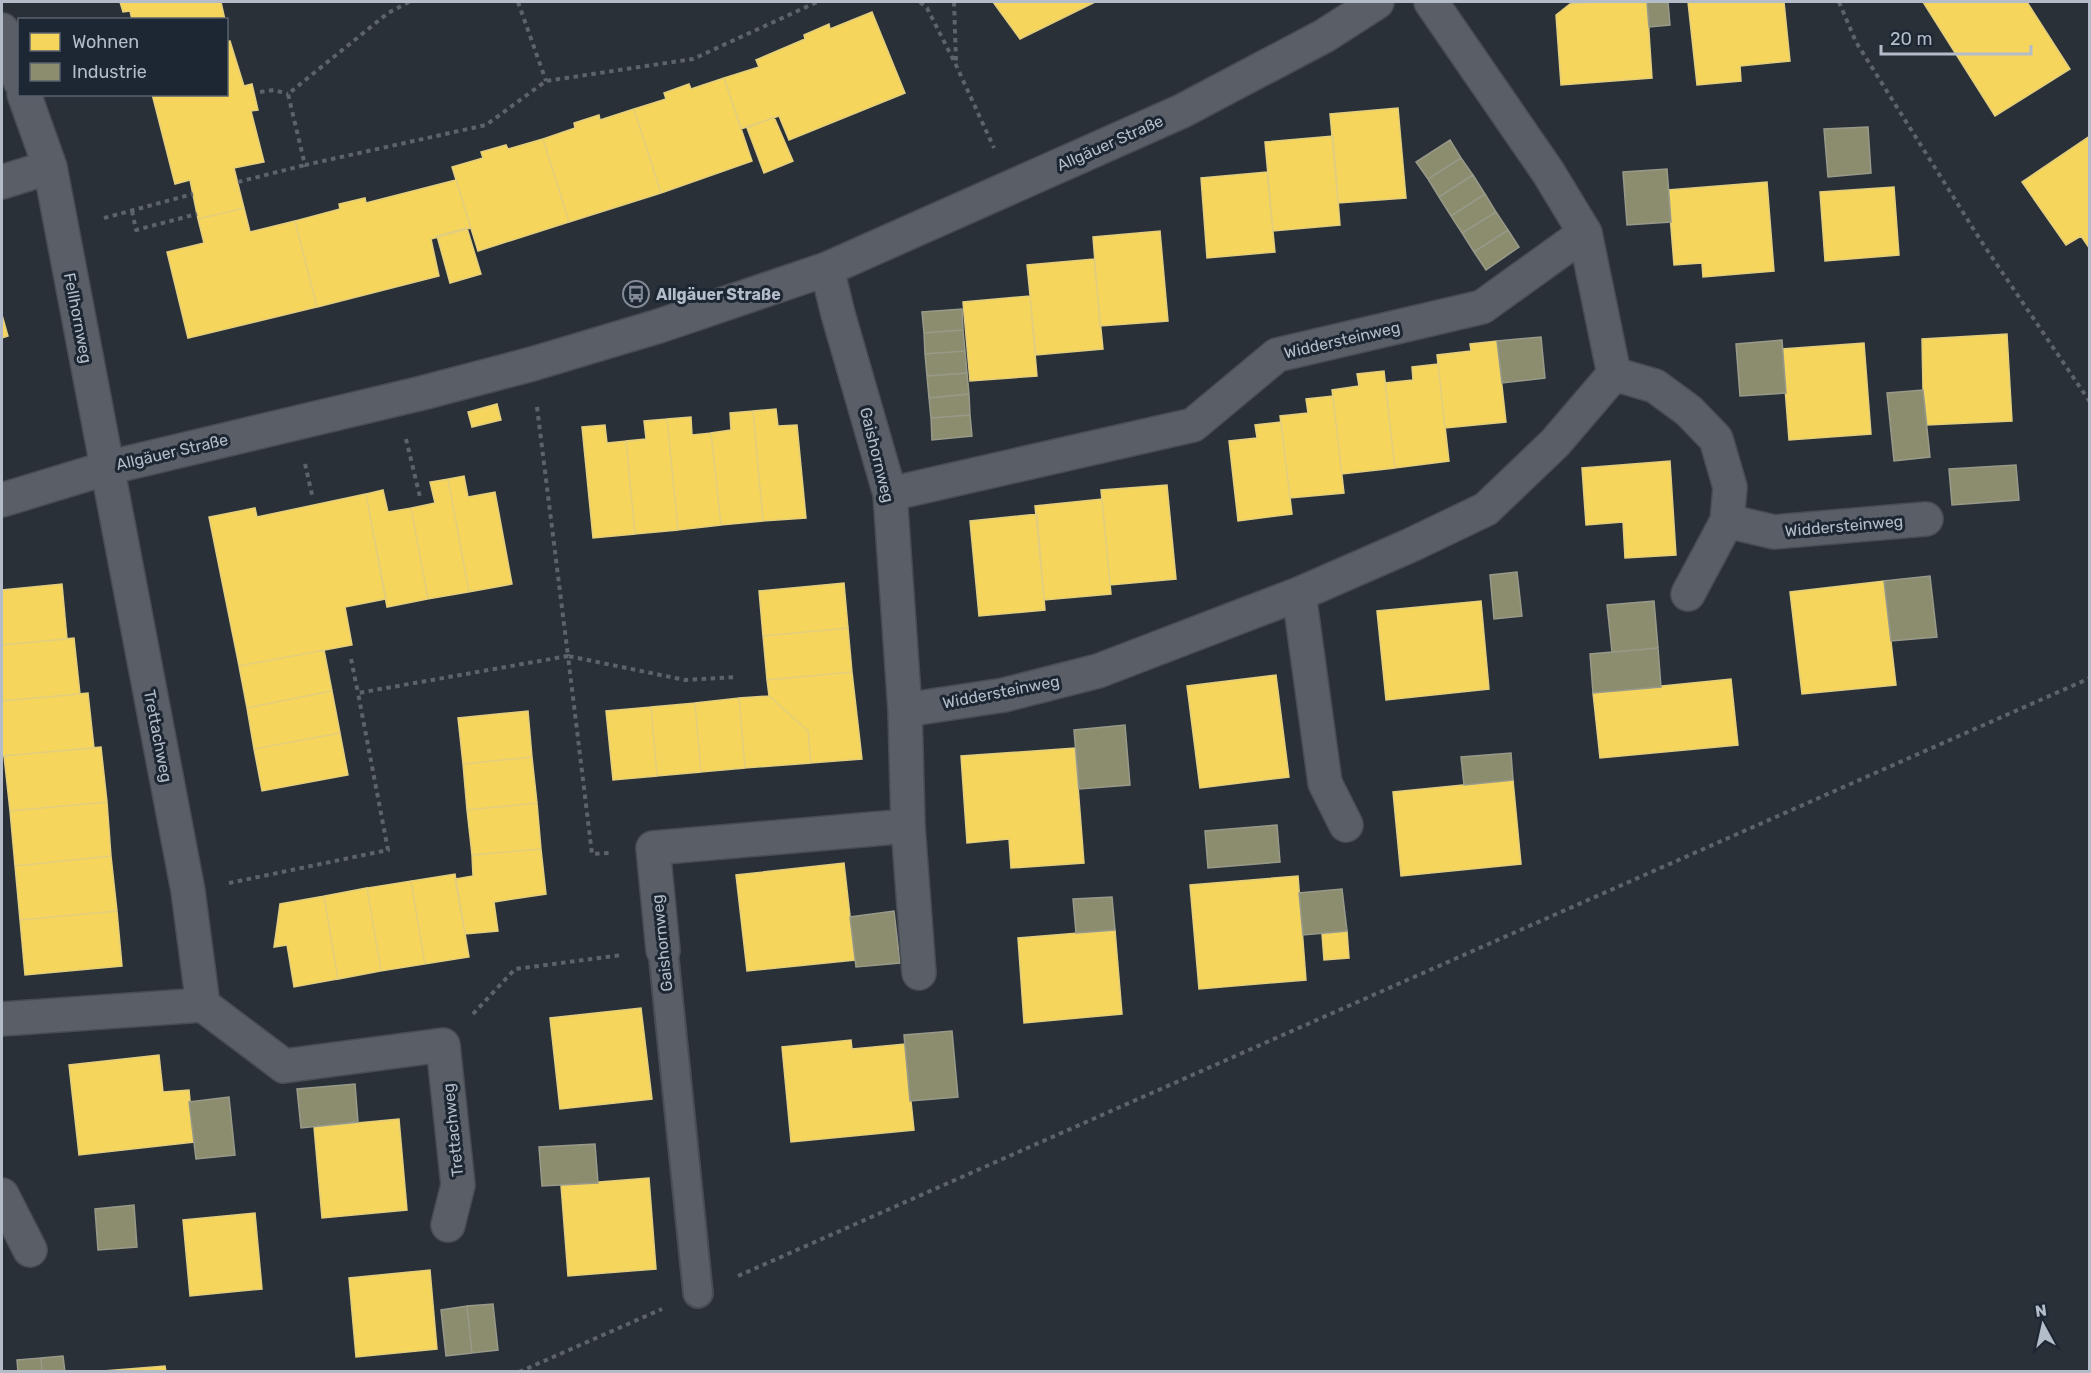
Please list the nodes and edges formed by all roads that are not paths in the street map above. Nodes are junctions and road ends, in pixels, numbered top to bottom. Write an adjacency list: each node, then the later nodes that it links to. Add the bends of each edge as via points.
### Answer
1 (1377, 2): 9 (street, Allgäuer Straße, via 1324,36 1182,111)
2 (1431, 2): 8 (street, via 1548,172)
3 (2, 30): 4 (street)
4 (18, 75)
5 (25, 96): 6 (street, Fellhornweg)
6 (50, 167): 7 (street); 11 (street, Fellhornweg)
7 (2, 182)
8 (1585, 233): 10 (street); 12 (street, Widdersteinweg, via 1482,307 1277,355 1193,424)
9 (827, 269): 11 (street, Allgäuer Straße, via 532,364); 12 (street, Gaishornweg)
10 (1614, 374): 15 (street, via 1656,386 1689,411 1716,440 1730,487); 16 (street, Widdersteinweg, via 1555,443 1486,509)
11 (107, 468): 13 (street, Allgäuer Straße); 23 (street, Trettachweg, via 188,891)
12 (890, 494): 18 (street, Gaishornweg)
13 (2, 500)
14 (1926, 519): 15 (street, Widdersteinweg, via 1774,532)
15 (1727, 521): 17 (street)
16 (1299, 594): 18 (street, Widdersteinweg, via 1098,671 1004,695); 19 (street, via 1325,783)
17 (1688, 594)
18 (905, 710): 20 (street, Gaishornweg)
19 (1346, 825)
20 (908, 826): 21 (street, Gaishornweg, via 652,848); 22 (street, Gaishornweg)
21 (663, 950): 28 (lane, Gaishornweg)
22 (919, 973)
23 (203, 1005): 24 (street); 26 (street, Trettachweg, via 284,1066 443,1045 458,1185)
24 (2, 1019)
25 (2, 1195): 27 (street)
26 (448, 1225)
27 (30, 1250)
28 (698, 1293)

